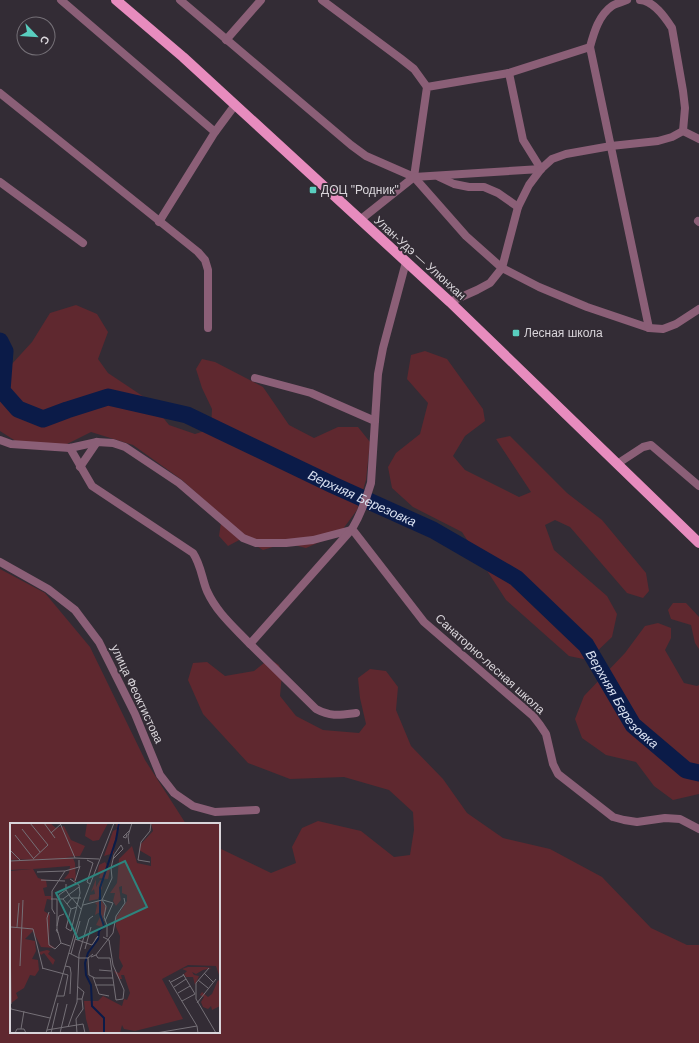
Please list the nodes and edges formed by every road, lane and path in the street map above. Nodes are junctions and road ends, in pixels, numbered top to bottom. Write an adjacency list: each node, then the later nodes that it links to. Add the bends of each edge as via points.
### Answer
1 (61, 0): 15 (street)
2 (116, 0): 13 (main road, Улан-Удэ — Улюнхан)
3 (180, 0): 8 (street)
4 (261, 0): 8 (street)
5 (322, 0): 11 (street, via 414,69)
6 (627, 0): 9 (street, via 613,5 602,16 594,31)
7 (640, 0): 14 (street, via 656,8 672,28 683,91)
8 (226, 40): 20 (street, via 366,156)
9 (590, 47): 10 (street); 17 (street)
10 (509, 73): 11 (street); 18 (street, via 523,140)
11 (427, 87): 20 (street)
12 (0, 93): 24 (street)
13 (235, 105): 15 (street); 23 (main road, Улан-Удэ — Улюнхан)
14 (683, 131): 16 (street); 17 (street, via 658,141)
15 (215, 132): 24 (street)
16 (699, 139)
17 (611, 146): 18 (street, via 566,154 552,159); 31 (street)
18 (541, 169): 19 (street); 22 (street)
19 (437, 176): 20 (street); 22 (street, via 454,184 484,187)
20 (414, 177): 23 (street); 27 (street, via 466,236)
21 (0, 182): 25 (street)
22 (518, 207): 27 (street)
23 (360, 220): 26 (main road, Улан-Удэ — Улюнхан)
24 (159, 222): 30 (street, via 205,260 208,270)
25 (82, 243)
26 (406, 262): 28 (main road, Улан-Удэ — Улюнхан); 33 (street, via 383,348 378,374)
27 (502, 268): 28 (street, via 490,283); 31 (street, via 561,297)
28 (450, 302): 37 (main road, Улан-Удэ — Улюнхан)
29 (699, 309): 31 (street, via 663,329)
30 (208, 328)
31 (649, 328)
32 (255, 378): 33 (street, via 311,393)
33 (375, 421): 40 (street, via 371,483 360,516)
34 (0, 440): 36 (street, via 11,444)
35 (97, 442): 36 (street); 38 (street); 40 (street, via 125,447 158,468 243,538 256,542 286,543 313,540)
36 (70, 448): 38 (street)
37 (617, 464): 39 (street, via 643,446 651,445); 41 (main road, Улан-Удэ — Улюнхан)
38 (80, 467): 43 (street, via 98,492 193,553 216,607)
39 (699, 486)
40 (352, 529): 43 (street); 46 (street, Санаторно-лесная школа, via 424,622 533,716 546,734 558,774 567,782 612,817 637,822 665,818 680,819)
41 (699, 543)
42 (0, 562): 45 (street, улица Феоктистова, via 48,589 75,610 99,642 135,714 160,775 174,793 193,806 215,812)
43 (250, 644): 44 (street, via 316,709 325,714)
44 (356, 713)
45 (256, 810)
46 (699, 829)

